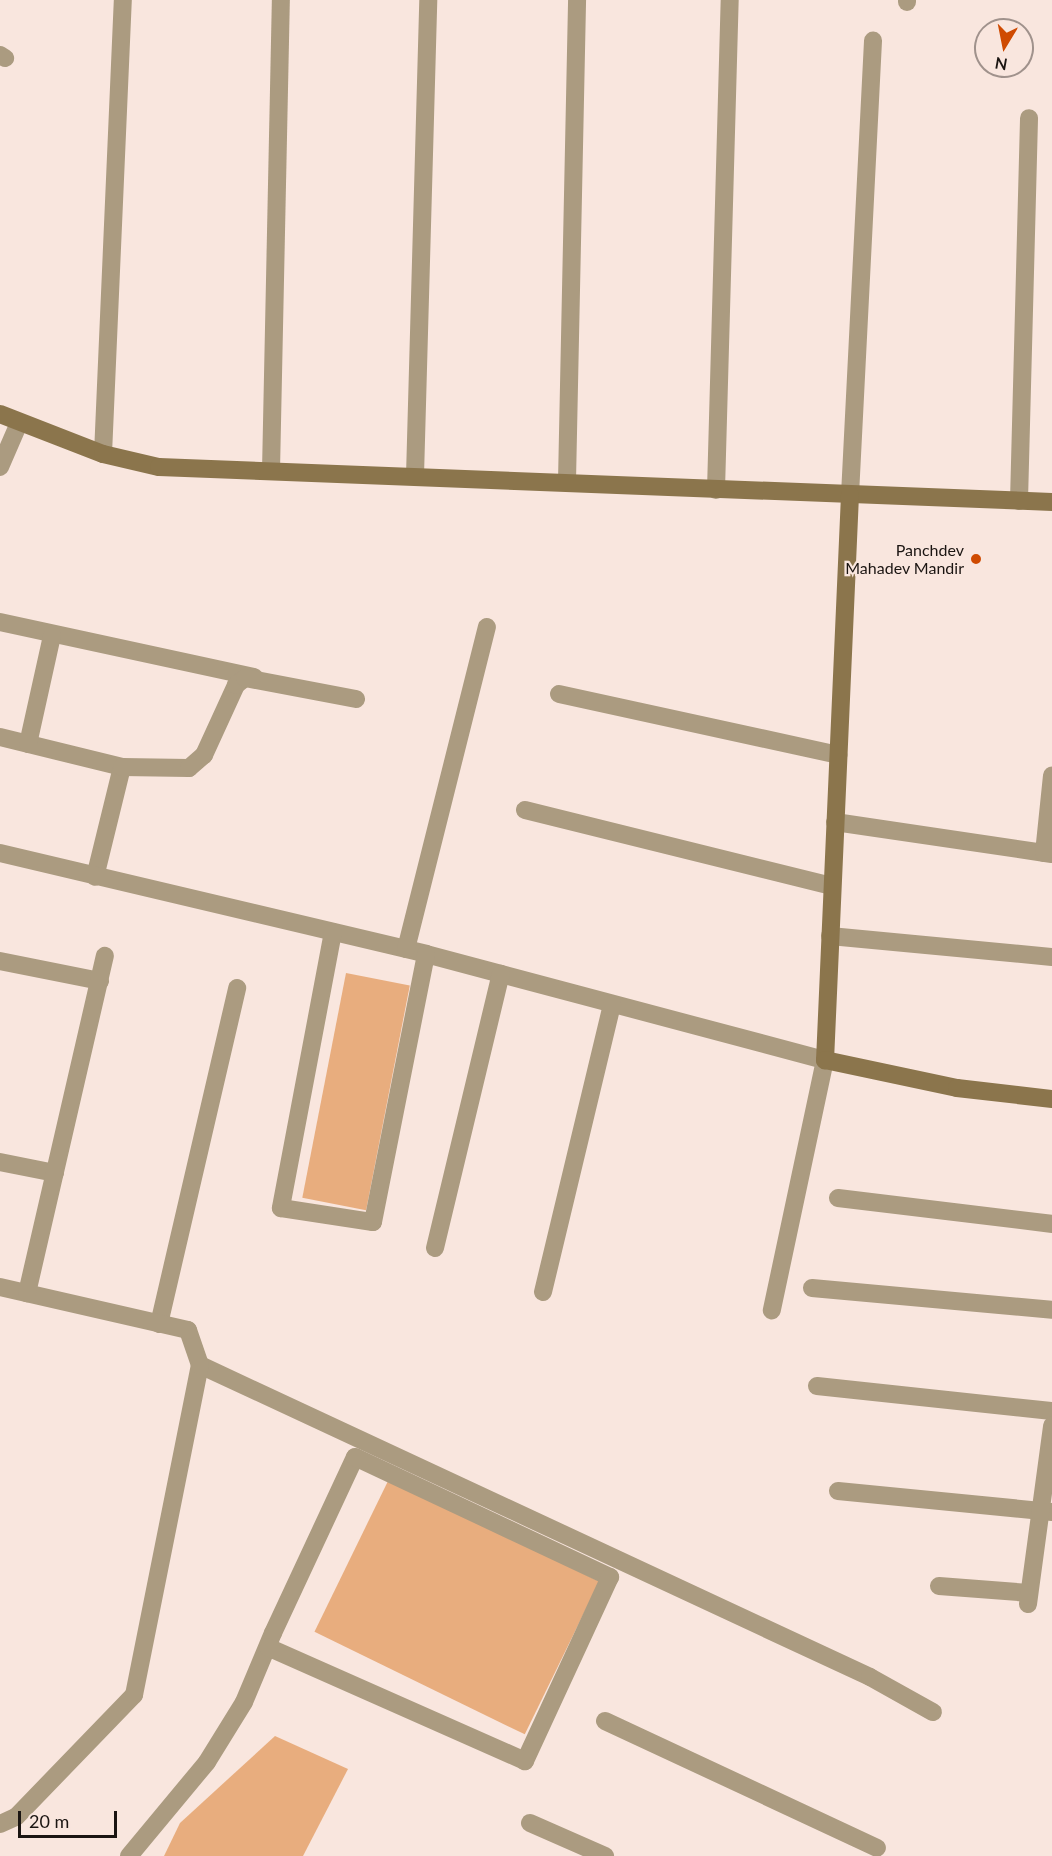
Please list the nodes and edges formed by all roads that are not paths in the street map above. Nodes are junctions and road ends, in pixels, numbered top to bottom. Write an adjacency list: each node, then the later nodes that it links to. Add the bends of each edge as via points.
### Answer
1 (123, 0): 10 (street)
2 (281, 0): 12 (street)
3 (428, 0): 13 (street)
4 (578, 0): 14 (street)
5 (730, 0): 15 (street)
6 (873, 41): 16 (street)
7 (1029, 118): 17 (street)
8 (0, 414): 9 (street)
9 (20, 423): 10 (street); 11 (street)
10 (103, 454): 12 (street, via 159,467)
11 (0, 467)
12 (271, 471): 13 (street)
13 (415, 476): 14 (street)
14 (567, 482): 15 (street)
15 (716, 490): 16 (street)
16 (850, 495): 17 (street); 27 (street)
17 (1019, 501): 18 (street)
18 (1052, 502)
19 (0, 622): 21 (street)
20 (487, 627): 38 (street)
21 (52, 636): 22 (street); 26 (street)
22 (256, 678): 24 (street); 28 (street, via 236,685 204,755 189,768)
23 (559, 694): 27 (street)
24 (356, 699)
25 (0, 737): 26 (street)
26 (28, 744): 28 (street)
27 (838, 755): 31 (street)
28 (122, 767): 34 (street)
29 (1052, 775): 33 (street)
30 (525, 810): 35 (street)
31 (835, 822): 33 (street); 35 (street)
32 (0, 853): 34 (street)
33 (1048, 853)
34 (95, 877): 36 (street)
35 (832, 886): 37 (street)
36 (333, 932): 38 (street); 39 (street, via 281,1208 373,1222)
37 (830, 936): 41 (street); 47 (street)
38 (406, 949): 39 (street)
39 (426, 954): 43 (street)
40 (105, 956): 44 (street)
41 (1052, 957)
42 (0, 961): 44 (street)
43 (501, 974): 46 (street); 53 (street)
44 (100, 981): 50 (street)
45 (237, 988): 60 (street)
46 (612, 1004): 47 (street); 56 (street)
47 (825, 1060): 48 (street, via 957,1088); 58 (street)
48 (1052, 1099)
49 (0, 1162): 50 (street)
50 (55, 1173): 57 (street)
51 (838, 1198): 52 (street)
52 (1052, 1224)
53 (435, 1248)
54 (0, 1287): 57 (street)
55 (812, 1288): 59 (street)
56 (543, 1292)
57 (27, 1293): 60 (street)
58 (772, 1310)
59 (1052, 1311)
60 (159, 1324): 61 (street, via 188,1330)
61 (200, 1365): 69 (street, via 870,1677); 72 (street, via 134,1695 16,1817)
62 (817, 1386): 63 (street)
63 (1052, 1411)
64 (1052, 1426): 66 (street)
65 (838, 1491): 66 (street)
66 (1046, 1511): 67 (street, via 1029,1598)
67 (939, 1586)
68 (268, 1647): 68 (street, via 355,1457 610,1577 525,1761); 74 (street, via 244,1701 207,1762)
69 (933, 1712)
70 (605, 1721): 73 (street)
71 (530, 1823): 75 (street)
72 (0, 1824)
73 (877, 1846)
74 (129, 1856)
75 (605, 1856)

